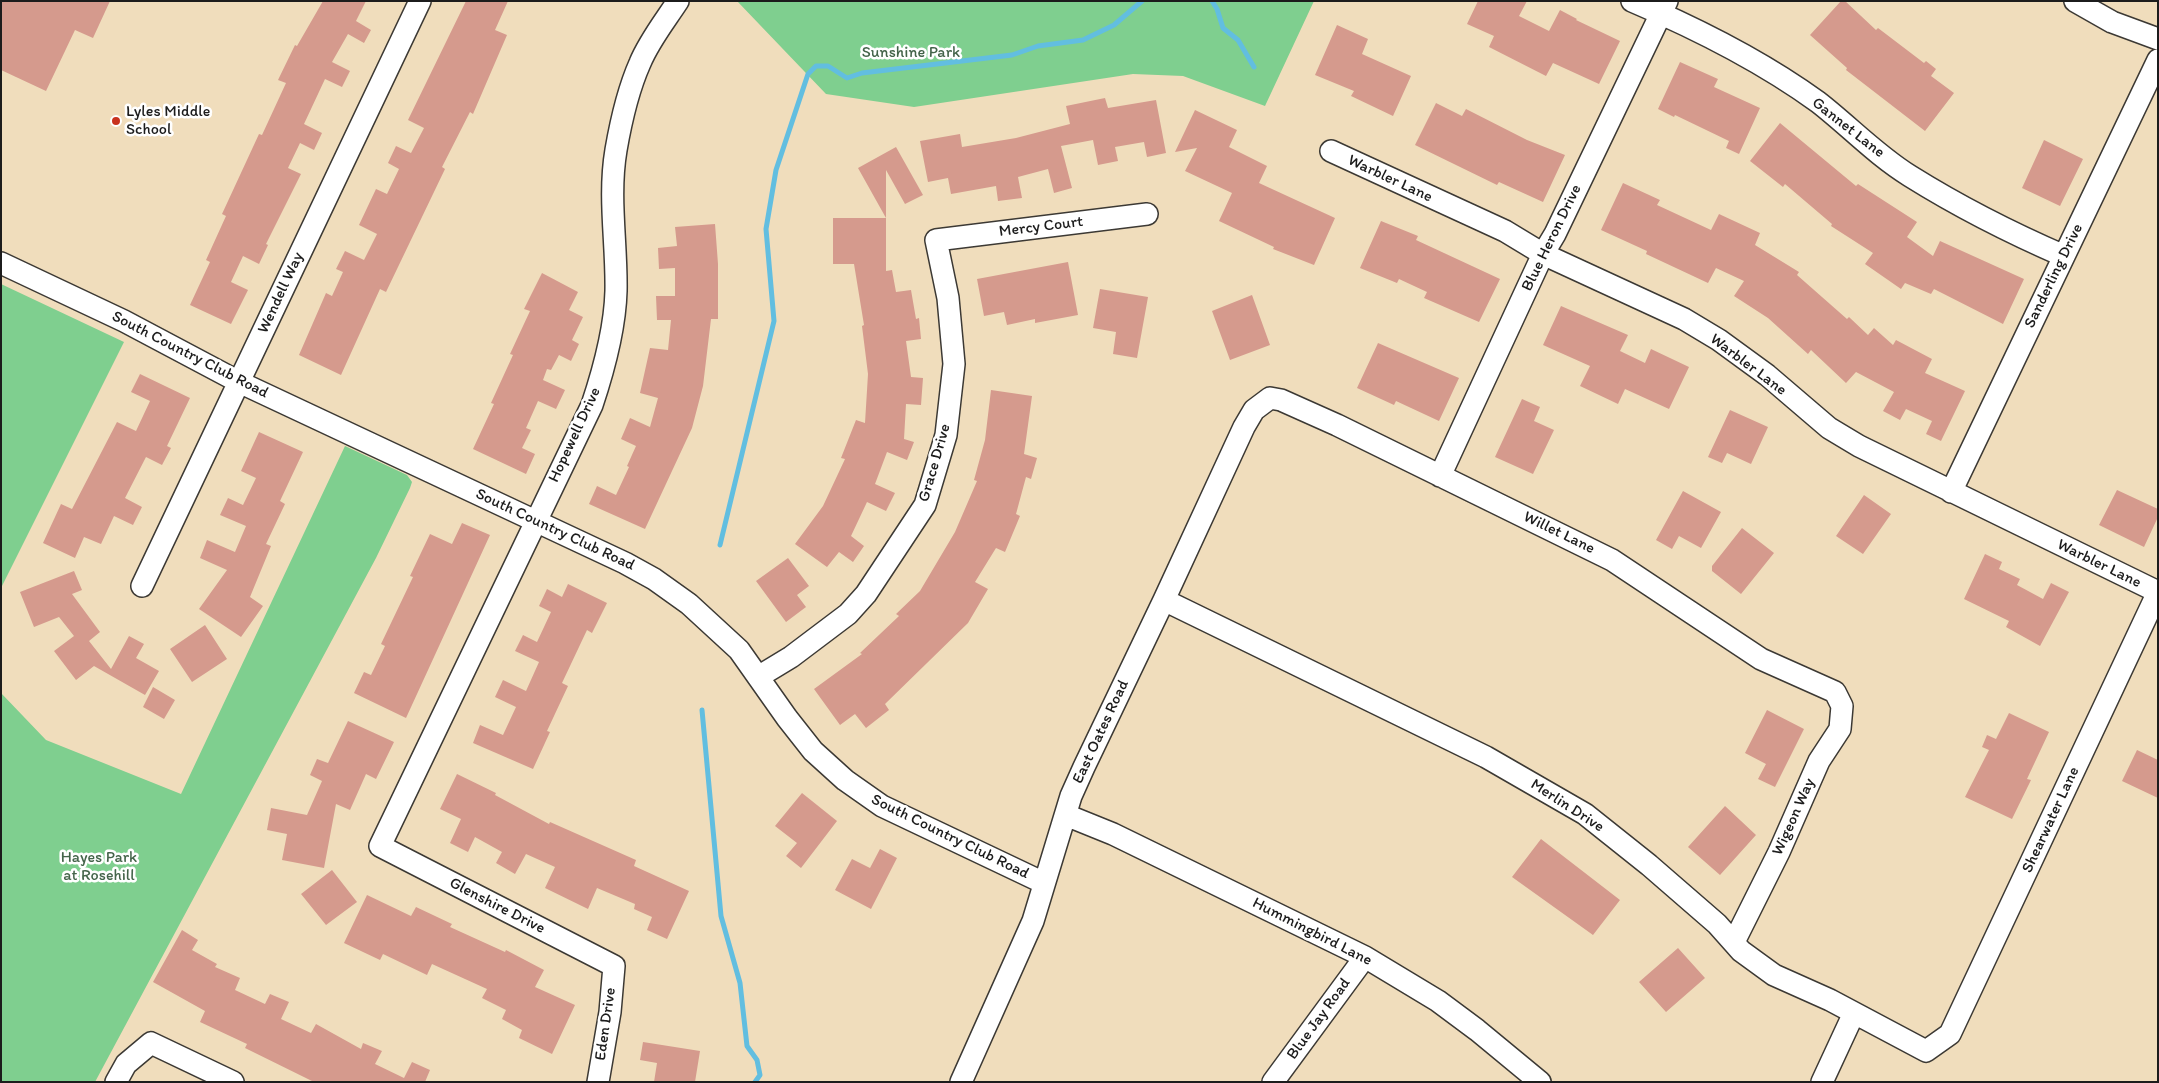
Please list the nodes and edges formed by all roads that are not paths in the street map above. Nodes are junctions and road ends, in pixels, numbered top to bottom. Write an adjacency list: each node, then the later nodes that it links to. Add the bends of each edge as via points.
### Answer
1 (420, 1): 14 (street, Wendell Way)
2 (678, 1): 18 (street, Hopewell Drive, via 641,61 620,127 612,203 616,291 604,369 592,405)
3 (1632, 1): 5 (street, Gannet Lane)
4 (2075, 1): 6 (street, via 2112,22)
5 (1664, 7): 11 (street, Blue Heron Drive); 12 (street, Gannet Lane, via 1772,71 1818,103 1908,175 2004,228)
6 (2158, 39)
7 (2158, 60): 12 (street, Sanderling Drive)
8 (1331, 151): 11 (street, Warbler Lane, via 1505,231)
9 (1147, 214): 10 (street, Mercy Court)
10 (936, 240): 22 (street, Grace Drive, via 948,298 954,364 946,436 925,505 866,594 848,614)
11 (1544, 254): 16 (street, Blue Heron Drive); 17 (street, Warbler Lane, via 1684,319 1766,375 1829,428)
12 (2064, 256): 17 (street, Sanderling Drive)
13 (1, 263): 14 (street, South Country Club Road, via 124,321)
14 (239, 382): 18 (street, South Country Club Road); 19 (street, Wendell Way)
15 (1270, 398): 16 (street, Willet Lane, via 1307,411); 21 (street, East Oates Road, via 1254,410 1244,427)
16 (1440, 476): 23 (street, Willet Lane, via 1612,560 1761,659)
17 (1951, 492): 20 (street, Warbler Lane)
18 (535, 521): 22 (street, South Country Club Road, via 654,579 711,623 739,650); 25 (street, Hopewell Drive)
19 (142, 586)
20 (2158, 592): 31 (street, Shearwater Lane, via 1950,1034)
21 (1164, 600): 24 (street, East Oates Road, via 1084,767); 27 (street, Merlin Drive, via 1486,756 1585,814 1687,898)
22 (758, 677): 26 (street, South Country Club Road, via 813,751 845,780 882,806)
23 (1834, 692): 27 (street, Wigeon Way, via 1842,706 1840,729 1819,761)
24 (1066, 815): 26 (street, East Oates Road); 28 (street, Hummingbird Lane, via 1113,834)
25 (380, 846): 29 (street, Glenshire Drive)
26 (1044, 883): 35 (street, East Oates Road, via 1033,921)
27 (1734, 942): 30 (street, Merlin Drive, via 1741,951 1774,974)
28 (1365, 957): 36 (street, Blue Jay Road); 37 (street, Hummingbird Lane, via 1438,1001)
29 (614, 966): 34 (street, Eden Drive)
30 (1854, 1013): 31 (street, Merlin Drive, via 1926,1051); 38 (street)
31 (1939, 1042)
32 (116, 1082): 33 (street, via 126,1064 151,1043)
33 (233, 1082)
34 (598, 1082)
35 (961, 1082)
36 (1273, 1082)
37 (1540, 1082)
38 (1822, 1082)

